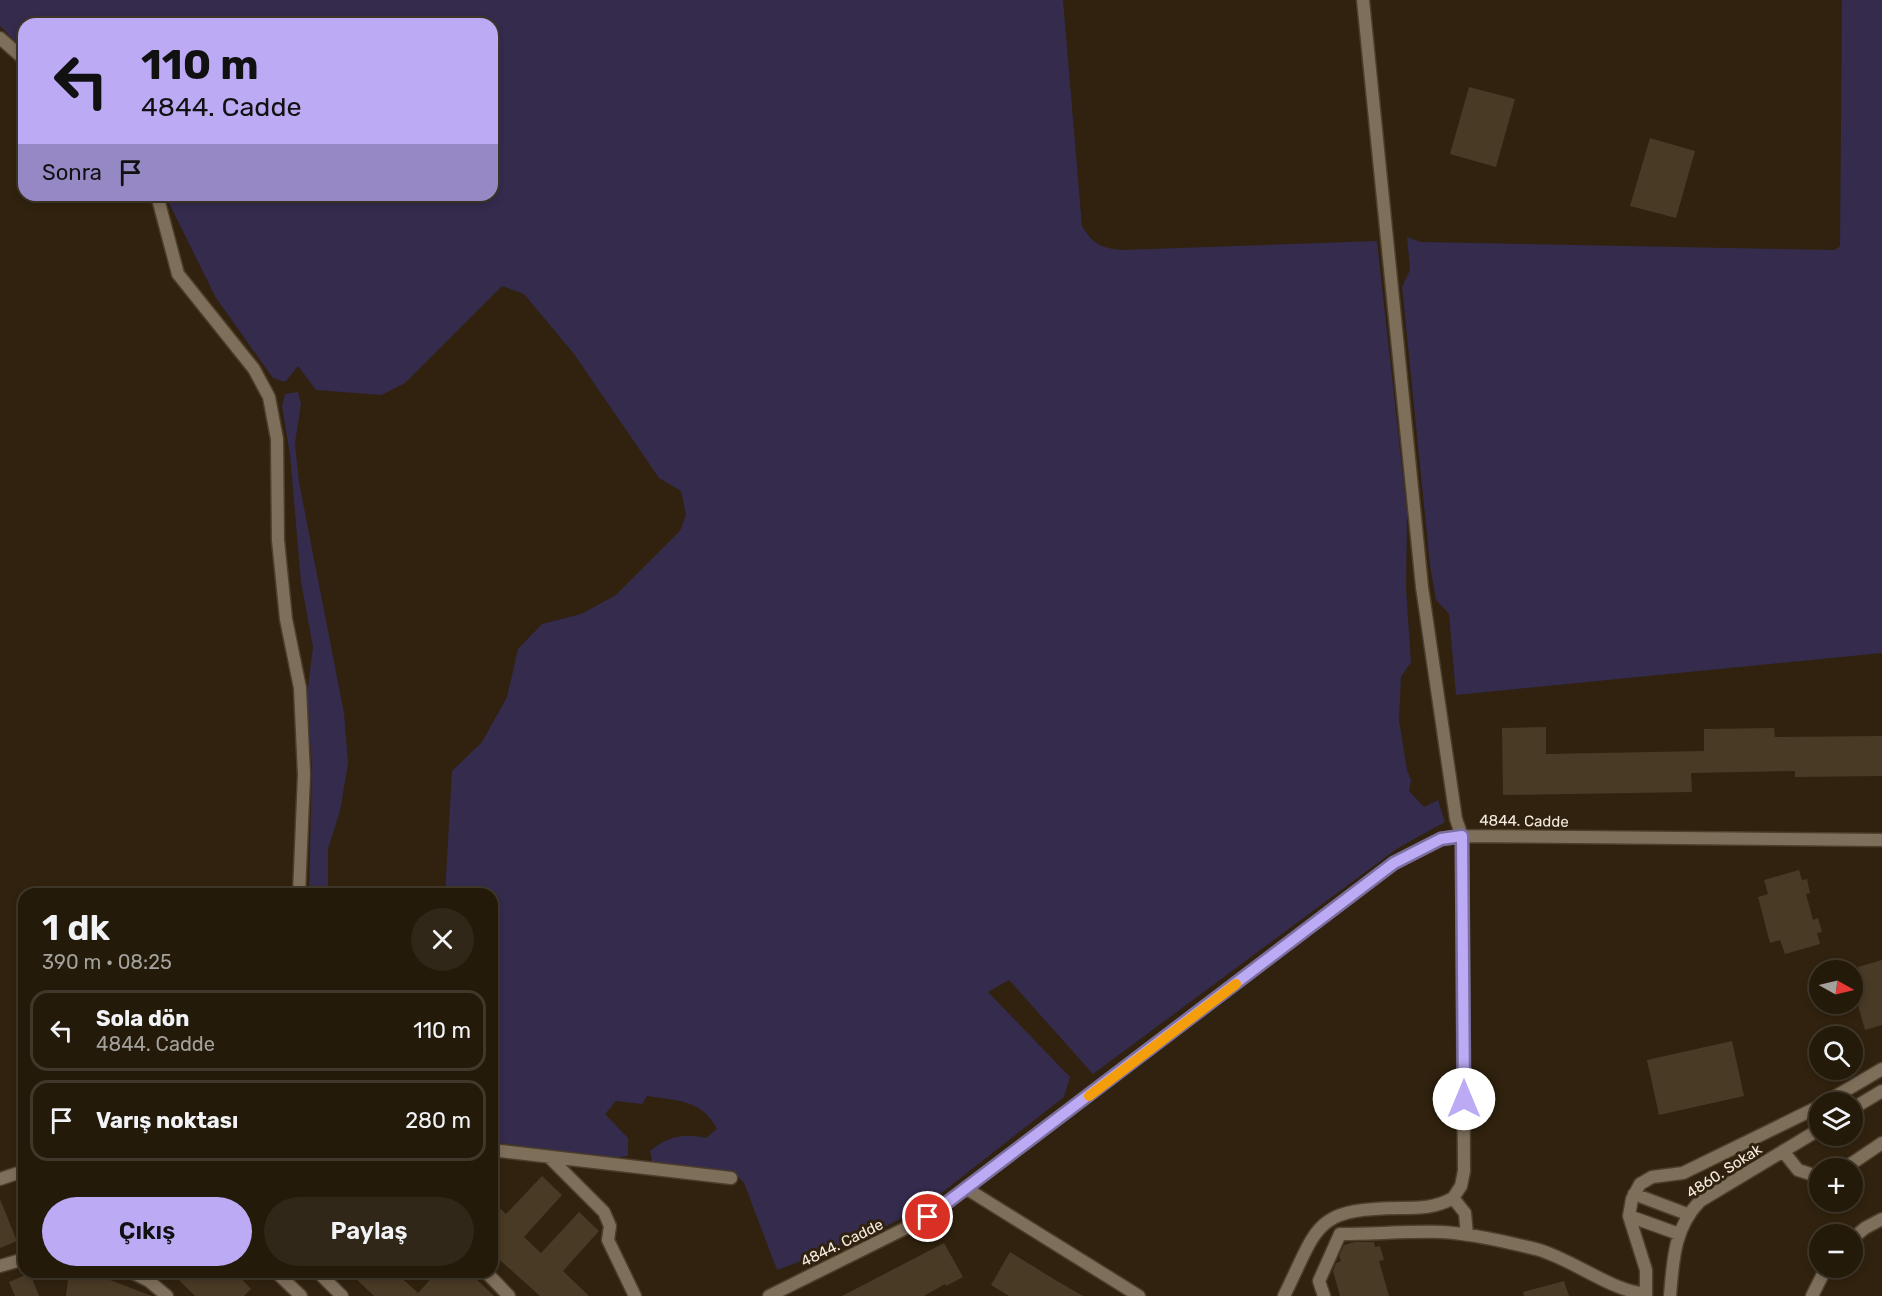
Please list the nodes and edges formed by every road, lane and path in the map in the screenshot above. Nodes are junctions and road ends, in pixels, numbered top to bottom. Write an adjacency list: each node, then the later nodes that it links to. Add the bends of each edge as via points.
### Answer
1 (1363, 0): 5 (street, via 1422,587 1456,819)
2 (0, 38): 3 (street)
3 (18, 54)
4 (160, 201): 7 (street, via 178,274 254,369 271,408 277,439 278,540 286,619 300,688 304,775)
5 (1462, 836): 6 (street, 4844. Cadde); 23 (street, 4844. Cadde, via 1441,839 1394,863); 25 (street, via 1464,1171)
6 (1882, 840)
7 (299, 888)
8 (1882, 1069): 10 (street)
9 (1882, 1091): 11 (street)
10 (1843, 1092)
11 (1863, 1102)
12 (1809, 1111): 24 (street, via 1683,1173 1652,1177 1640,1184)
13 (1809, 1136): 16 (street, 4860. Sokak)
14 (1882, 1143): 18 (street)
15 (498, 1151): 17 (street)
16 (1783, 1151): 20 (street, via 1798,1170); 26 (street, 4860. Sokak, via 1700,1201)
17 (549, 1157): 21 (street); 44 (street, via 604,1212 610,1226 608,1240)
18 (1860, 1158)
19 (18, 1173): 22 (street)
20 (1809, 1174)
21 (731, 1178)
22 (0, 1179)
23 (968, 1189): 45 (street, 4844. Cadde, via 928,1217); 46 (street)
24 (1634, 1194): 26 (street); 27 (street)
25 (1454, 1198): 30 (street, via 1465,1213); 47 (street, via 1426,1208 1362,1208 1326,1220 1315,1233)
26 (1687, 1214): 31 (street, 4860. Sokak)
27 (1629, 1216): 31 (street); 39 (street, via 1646,1270)
28 (1882, 1219): 29 (street)
29 (1863, 1230)
30 (1467, 1234): 39 (street, via 1539,1250 1622,1289); 48 (street, via 1340,1234 1319,1281)
31 (1679, 1234): 49 (street, 4860. Sokak)
32 (18, 1261): 33 (street)
33 (0, 1266)
34 (143, 1278): 40 (street)
35 (282, 1278): 41 (street)
36 (324, 1278): 42 (street)
37 (492, 1278): 43 (street)
38 (1821, 1278): 50 (street)
39 (1646, 1294)
40 (167, 1296)
41 (301, 1296)
42 (342, 1296)
43 (509, 1296)
44 (635, 1296)
45 (769, 1296)
46 (1139, 1296)
47 (1284, 1296)
48 (1324, 1296)
49 (1671, 1296)
50 (1812, 1296)

